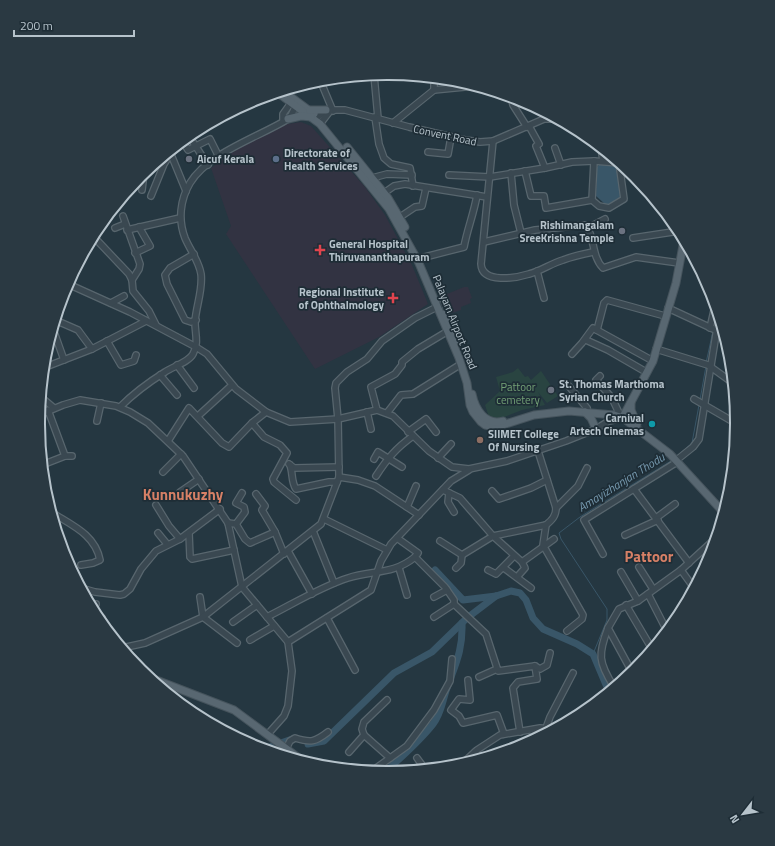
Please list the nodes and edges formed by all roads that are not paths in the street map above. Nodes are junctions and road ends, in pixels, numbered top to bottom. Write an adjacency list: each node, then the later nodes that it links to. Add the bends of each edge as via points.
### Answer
1 (374, 81): 10 (street)
2 (434, 83): 5 (street)
3 (322, 87): 8 (street)
4 (454, 87): 5 (street)
5 (434, 90): 13 (street)
6 (290, 98): 9 (main road, Palayam Airport Road); 12 (street)
7 (513, 105): 14 (street)
8 (330, 111): 9 (main road); 9 (street); 10 (street, Convent Road, via 345,110)
9 (316, 118): 12 (main road, via 302,116); 38 (main road, Palayam Airport Road); 74 (main road, Palayam Airport Road, via 389,209 412,247)
10 (376, 118): 13 (street, Convent Road); 35 (street, via 379,144 384,158 391,164 410,168)
11 (545, 119): 14 (street, Convent Road)
12 (286, 120): 24 (street)
13 (393, 123): 15 (street, Convent Road)
14 (528, 126): 17 (street, Convent Road); 31 (street, via 538,144 536,146)
15 (451, 137): 17 (street, Convent Road, via 480,142); 21 (street, via 448,154)
16 (194, 140): 19 (street)
17 (493, 141): 37 (street)
18 (185, 146): 19 (street, via 188,150)
19 (197, 146): 24 (street, via 210,139); 29 (street)
20 (555, 148): 30 (street)
21 (428, 152)
22 (173, 156): 43 (street)
23 (602, 156): 25 (street)
24 (219, 157): 29 (street)
25 (603, 160): 26 (street); 27 (street)
26 (594, 161): 30 (street); 48 (street)
27 (608, 161)
28 (165, 163): 46 (street)
29 (208, 165): 43 (street, via 198,172)
30 (561, 165): 31 (street)
31 (545, 168): 32 (street)
32 (526, 171): 34 (street); 48 (street, via 531,196 544,196 546,208)
33 (620, 172): 48 (street, via 624,199 609,208 599,206)
34 (511, 173): 37 (street); 58 (street, via 514,205)
35 (412, 175): 38 (street, via 387,174); 40 (street)
36 (449, 175): 37 (street)
37 (490, 177): 47 (street)
38 (372, 178): 44 (main road, Palayam Airport Road)
39 (143, 183): 42 (street)
40 (413, 186): 41 (street); 44 (street, via 400,184)
41 (426, 188): 45 (street); 50 (street, via 422,206 415,207)
42 (142, 190)
43 (186, 191): 51 (street)
44 (384, 193): 50 (main road, Palayam Airport Road)
45 (477, 195): 47 (street); 66 (street, via 464,247)
46 (152, 196)
47 (487, 197): 61 (street)
48 (592, 200)
49 (123, 216): 53 (street)
50 (400, 217): 66 (main road, Palayam Airport Road)
51 (180, 218): 54 (street); 65 (street, via 185,238)
52 (605, 219): 56 (street)
53 (126, 227): 54 (street); 55 (street); 64 (street)
54 (138, 227): 64 (street, via 150,246)
55 (115, 228)
56 (588, 228): 58 (street, via 585,225); 63 (street)
57 (671, 232): 59 (street)
58 (521, 233): 61 (street)
59 (633, 238)
60 (98, 241): 69 (street)
61 (484, 242): 68 (street, via 481,264 484,274 504,278)
62 (682, 249): 67 (main road)
63 (593, 252): 67 (street, via 603,268 636,257); 68 (street, via 563,260)
64 (135, 253): 69 (street, via 140,264)
65 (194, 254): 78 (street, via 199,265 201,282); 78 (street, via 170,268 165,275 185,320)
66 (421, 258): 74 (main road, Palayam Airport Road)
67 (679, 263): 75 (main road)
68 (537, 271): 72 (street)
69 (132, 280): 82 (street, via 133,291 149,311)
70 (74, 286): 73 (street)
71 (124, 296): 73 (street)
72 (544, 298)
73 (111, 303): 79 (street)
74 (439, 306): 85 (main road, Palayam Airport Road); 118 (main road, Palayam Airport Road, via 463,355 475,405 489,421 501,422 524,413 569,407); 124 (street, via 382,340 367,359 336,383)
75 (668, 308): 76 (main road); 83 (street)
76 (665, 316): 84 (street, via 607,300); 92 (main road)
77 (714, 319): 83 (street)
78 (196, 320): 90 (street)
79 (146, 321): 82 (street); 89 (street)
80 (60, 322): 91 (street, via 78,330)
81 (715, 324): 83 (street)
82 (156, 325): 90 (street)
83 (713, 329): 86 (street); 100 (street)
84 (597, 330): 88 (street, via 593,328); 96 (street)
85 (448, 331): 97 (main road, Palayam Airport Road); 117 (street, via 418,349 402,362 395,374 371,387)
86 (717, 331)
87 (56, 339): 95 (street)
88 (586, 340): 93 (street); 101 (street)
89 (107, 341): 91 (street); 94 (street, via 121,365 134,361)
90 (196, 347): 98 (street, via 192,356); 106 (street)
91 (92, 349): 95 (street)
92 (656, 349): 96 (main road); 100 (street)
93 (572, 354)
94 (136, 355)
95 (64, 360): 99 (street)
96 (653, 361): 101 (main road)
97 (461, 364): 118 (main road, Palayam Airport Road, via 473,412 486,425 496,427 534,415); 121 (street, via 413,394 401,395)
98 (177, 365): 102 (street); 107 (street)
99 (50, 366)
100 (709, 366): 104 (street); 113 (street)
101 (646, 372): 111 (main road)
102 (160, 376): 108 (street); 114 (street)
103 (600, 376): 122 (street, via 596,380 612,398)
104 (727, 379)
105 (567, 384): 118 (street)
106 (232, 385): 119 (street); 123 (street)
107 (194, 388)
108 (177, 395)
109 (694, 399): 113 (street)
110 (46, 401): 115 (street)
111 (631, 402): 122 (main road); 128 (main road, via 631,410)
112 (101, 403): 114 (street); 115 (street, via 80,400); 126 (street)
113 (704, 405): 125 (street); 145 (street, via 698,442)
114 (120, 407): 134 (street, via 148,423)
115 (54, 408): 116 (street)
116 (48, 410): 139 (street)
117 (377, 410): 120 (street); 121 (street)
118 (586, 410): 122 (main road, Palayam Airport Road); 129 (main road)
119 (266, 412): 124 (street, via 290,422); 127 (street)
120 (367, 412): 124 (street); 130 (street)
121 (387, 413): 131 (street)
122 (622, 415): 128 (main road, Palayam Airport Road); 129 (street); 137 (main road, Palayam Airport Road)
123 (198, 416): 127 (street, via 222,443 229,447); 134 (street, via 189,408)
124 (338, 419): 148 (street)
125 (730, 420)
126 (97, 421)
127 (252, 423): 143 (street, via 264,437 284,449 287,453)
128 (637, 424): 137 (main road, Palayam Airport Road)
129 (596, 429): 136 (street)
130 (371, 430)
131 (408, 432): 132 (street, via 426,420); 133 (street)
132 (436, 432)
133 (413, 436): 141 (street); 142 (street)
134 (168, 441): 138 (street)
135 (451, 444): 142 (street)
136 (538, 451): 151 (street); 156 (street)
137 (670, 453): 145 (main road, Palayam Airport Road)
138 (181, 454): 152 (street); 154 (street)
139 (65, 456): 140 (street); 146 (street)
140 (72, 456)
141 (388, 457): 144 (street, via 378,452); 149 (street); 153 (street)
142 (438, 458): 151 (street, via 452,467)
143 (285, 459): 147 (street); 166 (street, via 273,480)
144 (374, 459)
145 (677, 460): 159 (street); 168 (main road, Palayam Airport Road); 172 (main road, Palayam Airport Road)
146 (48, 463)
147 (290, 465): 148 (street, via 298,468); 157 (street)
148 (339, 467): 155 (street)
149 (402, 467)
150 (587, 468): 173 (street, via 578,486)
151 (469, 469): 160 (street)
152 (163, 472)
153 (376, 476)
154 (199, 479): 162 (street); 174 (street)
155 (338, 480): 157 (street, via 299,489); 171 (street, via 358,480 375,486); 178 (street)
156 (546, 480): 161 (street, via 499,499); 173 (street)
157 (293, 484): 166 (street)
158 (416, 486): 171 (street)
159 (634, 489): 179 (street); 199 (street, via 584,520)
160 (443, 490): 164 (street); 176 (street)
161 (492, 491)
162 (180, 492)
163 (242, 493): 181 (street, via 236,503 244,508 245,512)
164 (449, 493): 175 (street, via 448,502); 188 (street, via 460,498)
165 (256, 494): 183 (street, via 265,506 262,510)
166 (290, 495): 167 (street)
167 (296, 500)
168 (720, 503)
169 (675, 504): 179 (street)
170 (156, 505): 190 (street)
171 (407, 507): 176 (street)
172 (719, 507)
173 (556, 508): 182 (street, via 556,514)
174 (220, 509): 180 (street); 186 (street)
175 (454, 512)
176 (419, 515): 189 (street)
177 (58, 517): 205 (street, via 86,535 98,550 100,560 93,564)
178 (324, 519): 184 (street); 197 (street)
179 (657, 519): 187 (street); 204 (street)
180 (228, 523): 181 (street); 196 (street)
181 (236, 524): 183 (street, via 245,540 250,543)
182 (546, 525): 188 (street); 194 (street)
183 (275, 532): 198 (street)
184 (313, 532): 198 (street); 215 (street)
185 (158, 533): 193 (street)
186 (189, 534): 190 (street); 196 (street, via 192,559)
187 (625, 535)
188 (493, 536): 200 (street); 201 (street)
189 (396, 538): 197 (street); 202 (street, via 418,553)
190 (180, 539): 193 (street)
191 (554, 539): 194 (street)
192 (440, 541): 200 (street)
193 (167, 544): 220 (street, via 156,551 124,594)
194 (543, 545): 203 (street); 239 (street, via 583,615 582,619)
195 (707, 547): 204 (street)
196 (234, 550): 217 (street)
197 (387, 550): 213 (street)
198 (286, 553): 217 (street); 222 (street)
199 (603, 554)
200 (462, 555): 208 (street, via 461,563)
201 (514, 556): 203 (street); 209 (street)
202 (415, 557): 207 (street); 221 (street)
203 (522, 562): 214 (street, via 525,568)
204 (689, 564): 211 (street)
205 (81, 565)
206 (639, 567): 219 (street)
207 (399, 568): 213 (street); 224 (street)
208 (456, 568)
209 (504, 568): 210 (street, via 494,574); 214 (street)
210 (488, 570)
211 (681, 570): 216 (street); 219 (street)
212 (621, 572): 227 (street)
213 (377, 574): 215 (street, via 349,577); 234 (street, via 371,590)
214 (517, 577): 218 (street)
215 (334, 583): 222 (street)
216 (690, 583)
217 (242, 587): 229 (street); 231 (street)
218 (531, 588)
219 (653, 589): 223 (street)
220 (89, 590)
221 (447, 590): 226 (street); 228 (street)
222 (312, 594): 232 (street)
223 (648, 594): 227 (street); 236 (street)
224 (407, 595)
225 (200, 597): 231 (street)
226 (434, 597)
227 (638, 601): 230 (street)
228 (454, 604): 233 (street); 249 (street, via 486,634)
229 (257, 605): 232 (street); 235 (street)
230 (626, 605): 238 (street, via 616,612); 243 (street)
231 (203, 617): 242 (street); 244 (street, via 145,643)
232 (267, 617): 237 (street)
233 (434, 617)
234 (327, 618): 241 (street); 250 (street)
235 (233, 622)
236 (664, 625)
237 (274, 626): 240 (street); 241 (street)
238 (608, 628): 248 (street); 254 (street, via 600,650 605,673)
239 (567, 631)
240 (250, 640)
241 (288, 642): 264 (street, via 292,671 288,706)
242 (236, 643)
243 (649, 644)
244 (128, 647)
245 (550, 653): 247 (street, via 547,665 540,669)
246 (452, 659): 269 (street, via 450,680 434,710 407,746)
247 (535, 666): 249 (street, via 500,672); 261 (street, via 537,679 518,682 513,688)
248 (629, 666)
249 (497, 669): 252 (street)
250 (355, 670)
251 (573, 673): 257 (street)
252 (480, 677)
253 (468, 680): 262 (street, via 470,700 459,699 451,710 463,723 497,715)
254 (611, 683)
255 (166, 684): 264 (main road, via 234,710)
256 (388, 700): 263 (street, via 364,722)
257 (547, 726)
258 (542, 729): 259 (street)
259 (532, 730): 261 (street)
260 (328, 732): 265 (street, via 308,742 295,738)
261 (520, 732): 262 (street)
262 (504, 734): 267 (street, via 492,739)
263 (364, 735): 266 (street); 269 (street)
264 (271, 737): 265 (main road)
265 (286, 749)
266 (349, 752)
267 (475, 752): 268 (street)
268 (472, 755)
269 (390, 758): 272 (street)
270 (417, 758): 271 (street)
271 (421, 764)
272 (379, 766)

